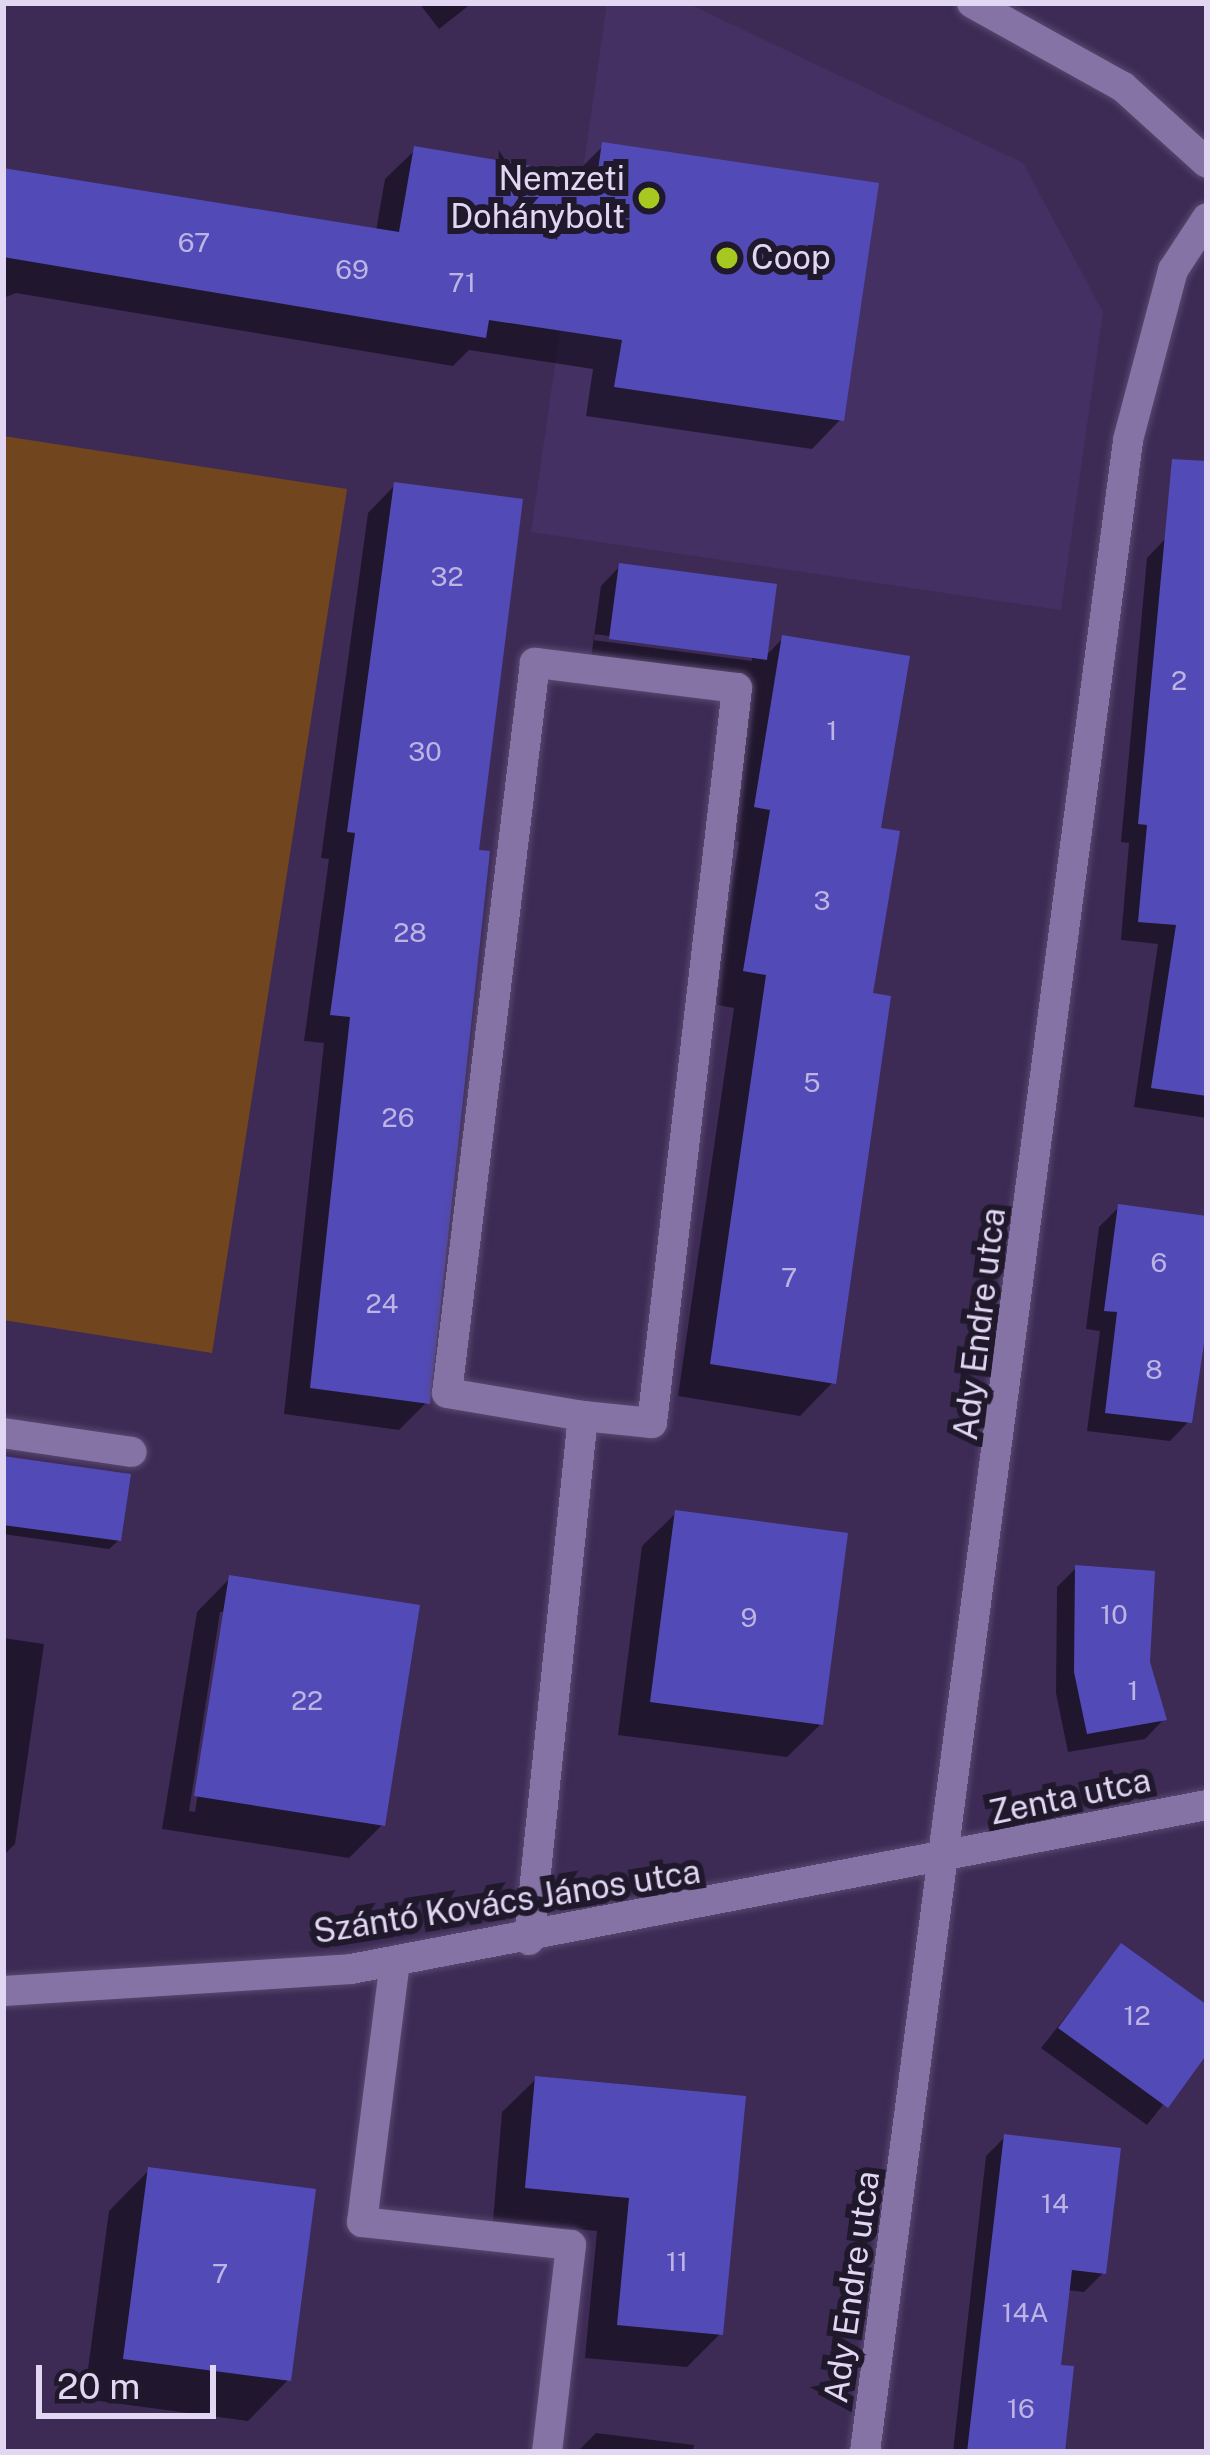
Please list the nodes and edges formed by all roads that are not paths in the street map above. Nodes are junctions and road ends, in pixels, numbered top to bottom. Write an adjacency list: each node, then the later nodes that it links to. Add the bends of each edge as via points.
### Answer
1 (972, 3): 2 (street, via 1108,77)
2 (1200, 146)
3 (1207, 218): 8 (street, Ady Endre utca, via 1173,270 1128,440)
4 (583, 1416): 4 (street, via 652,1423 736,688 535,663 446,1393); 9 (street)
5 (3, 1433): 6 (street)
6 (132, 1452)
7 (1207, 1805): 8 (street, Zenta utca)
8 (948, 1861): 9 (street, Szántó Kovács János utca); 13 (street, Ady Endre utca)
9 (529, 1940): 10 (street, Szántó Kovács János utca)
10 (395, 1961): 11 (street, Szántó Kovács János utca); 12 (street, via 362,2222 571,2245)
11 (3, 1991)
12 (548, 2452)
13 (865, 2452)

